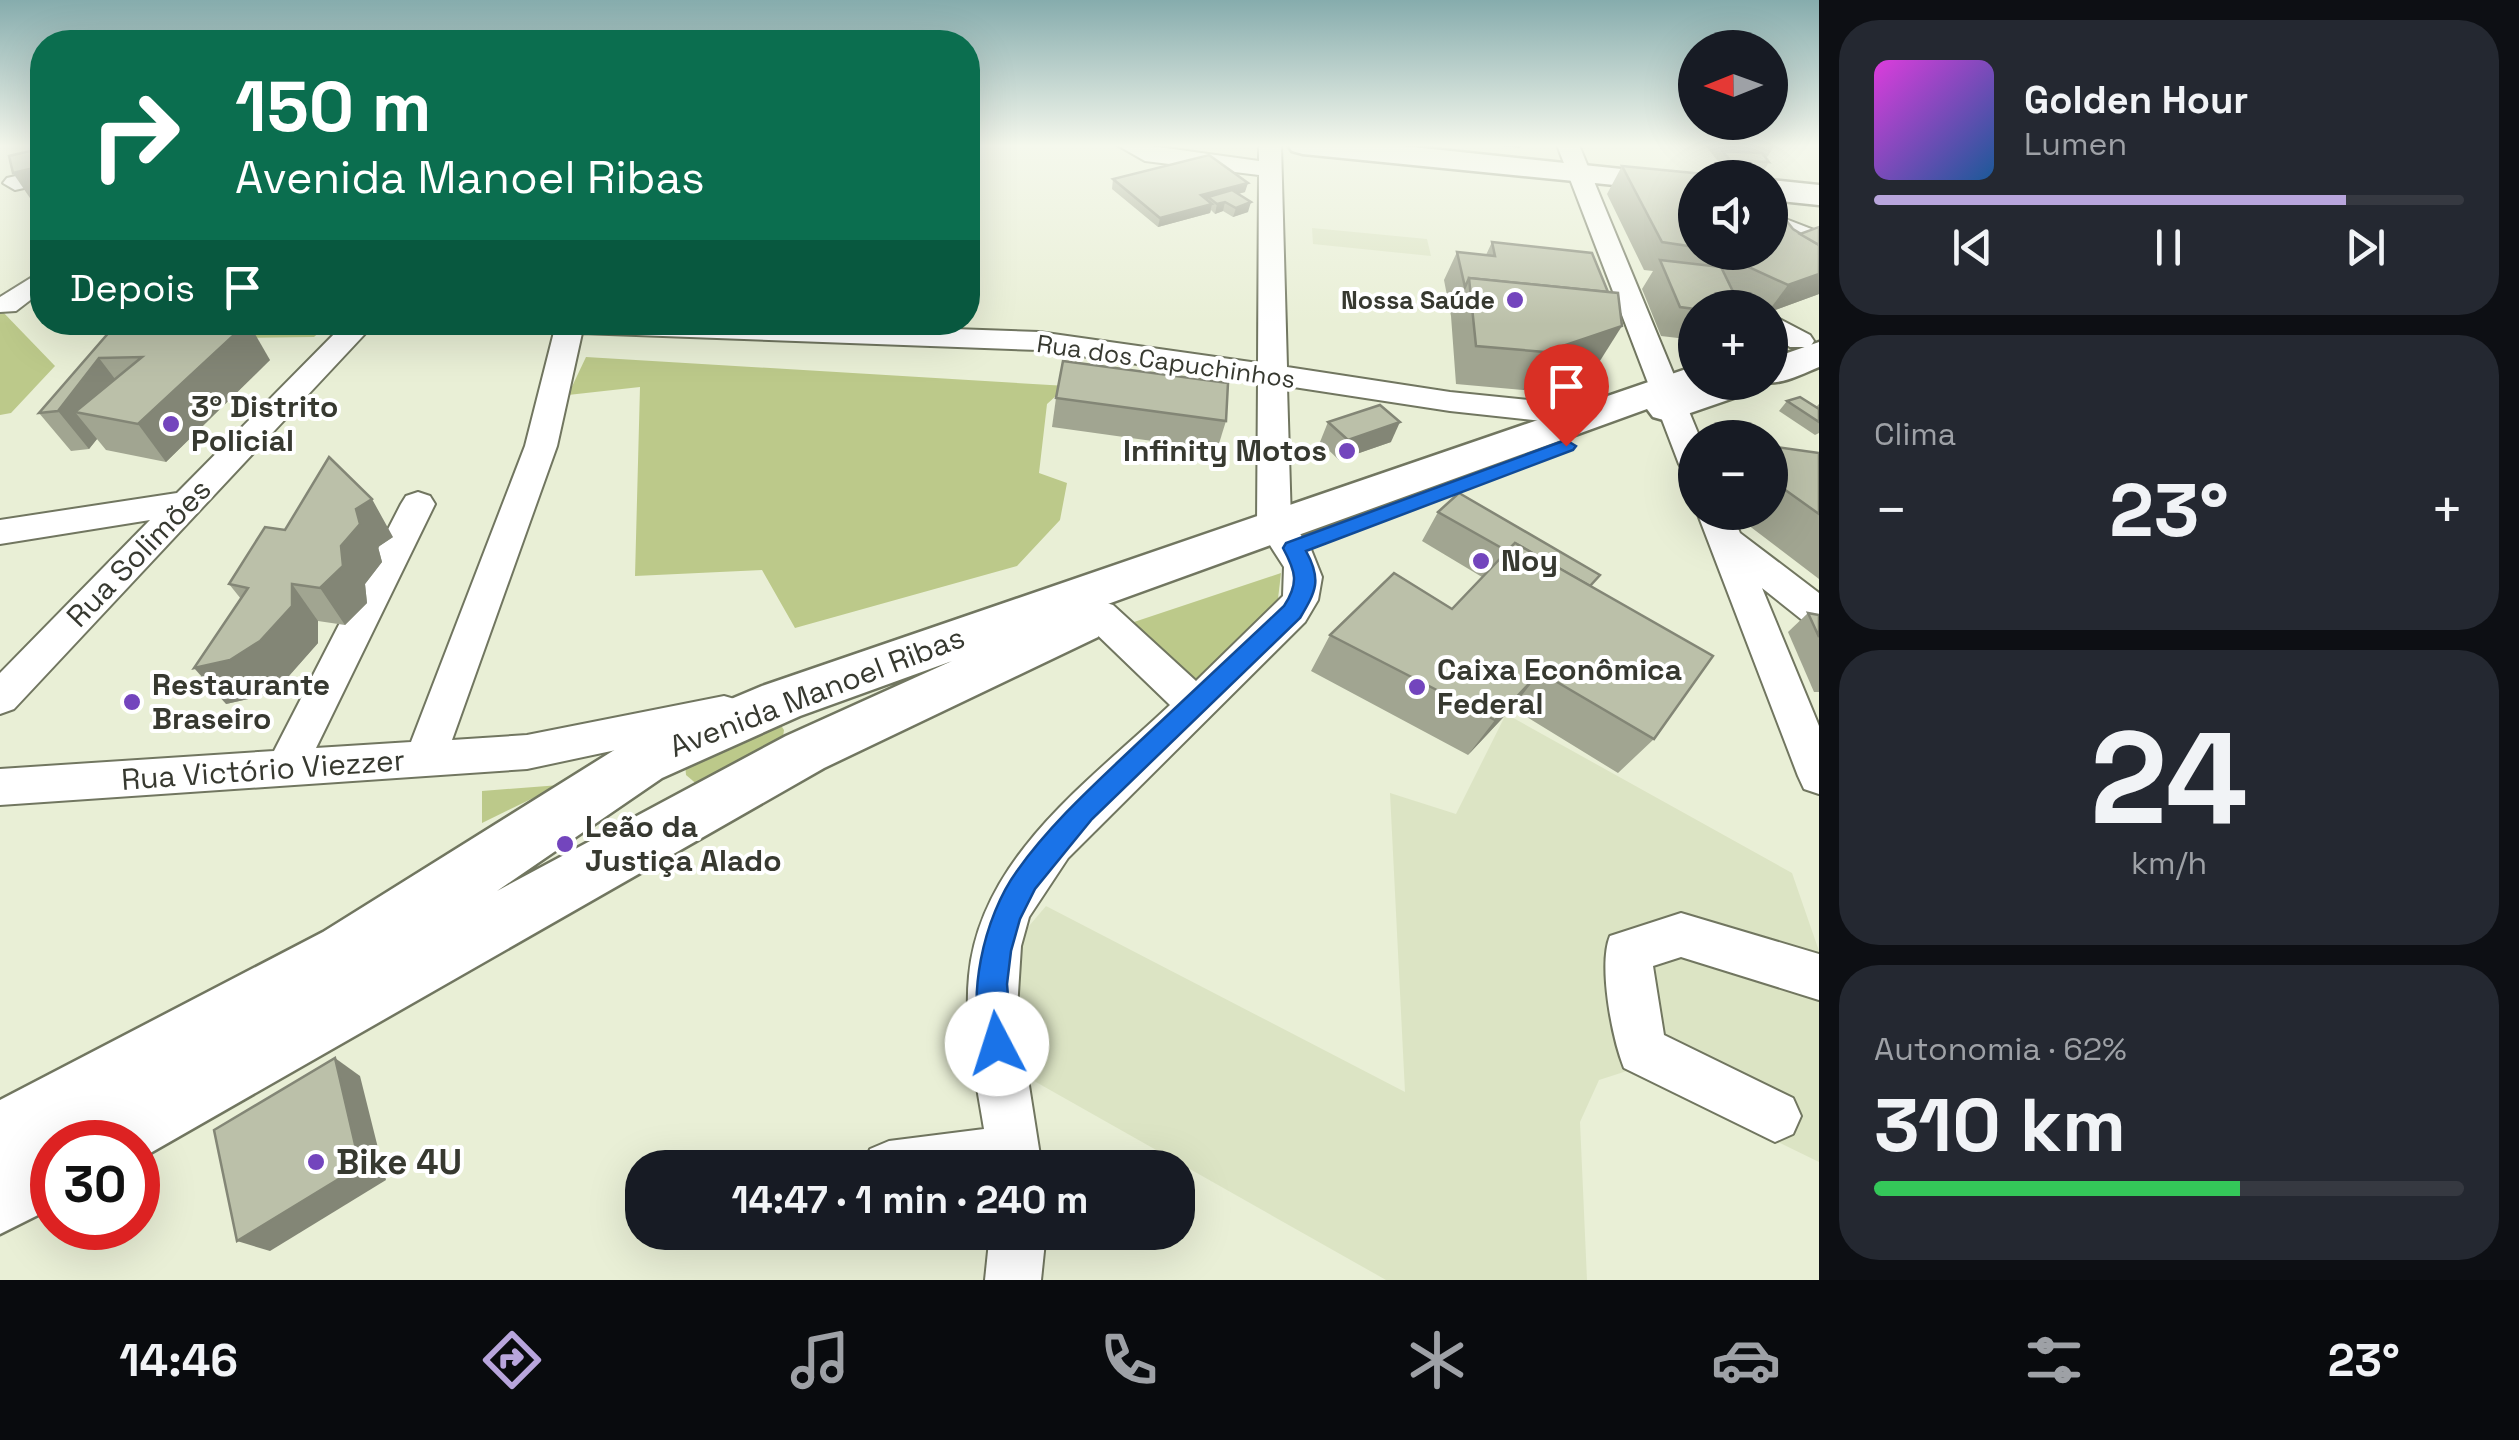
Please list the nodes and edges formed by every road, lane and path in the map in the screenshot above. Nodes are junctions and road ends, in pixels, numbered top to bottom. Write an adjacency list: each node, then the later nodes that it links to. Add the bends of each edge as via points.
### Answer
1 (1271, 205): 10 (street)
2 (1594, 205): 11 (street)
3 (1788, 228): 4 (street)
4 (1819, 242)
5 (30, 288): 6 (street)
6 (6, 305)
7 (350, 335): 14 (street, Rua Solimões)
8 (567, 335): 27 (street, via 542,446)
9 (900, 335): 10 (street, Rua dos Capuchinhos, via 1127,351)
10 (1273, 376): 12 (street, Rua dos Capuchinhos); 19 (street)
11 (1677, 391): 12 (main road, Avenida Manoel Ribas); 13 (street); 19 (main road, Avenida Manoel Ribas)
12 (1588, 416): 19 (main road, Avenida Manoel Ribas)
13 (1684, 420)
14 (188, 503): 18 (street); 22 (street, Rua Solimões)
15 (418, 504): 28 (street)
16 (1721, 530): 29 (street)
17 (1723, 530): 20 (street)
18 (0, 532)
19 (1284, 537): 21 (main road, Avenida Manoel Ribas); 23 (main road, Avenida Manoel Ribas); 24 (street, via 1306,571 1301,601)
20 (1819, 613)
21 (1100, 615): 24 (street); 26 (main road, Avenida Manoel Ribas)
22 (0, 698)
23 (781, 701): 25 (street, Rua Victório Viezzer); 26 (main road); 30 (main road, Avenida Manoel Ribas, via 679,742)
24 (1194, 703): 37 (street, via 1053,844 1006,916 993,984 994,1022)
25 (527, 752): 27 (street, Rua Victório Viezzer); 30 (street, Rua Victório Viezzer)
26 (805, 752): 32 (main road, Avenida Manoel Ribas)
27 (424, 759): 28 (street, Rua Victório Viezzer)
28 (286, 768): 31 (street, Rua Victório Viezzer)
29 (1819, 776)
30 (611, 780): 32 (main road); 36 (main road, Avenida Manoel Ribas, via 345,953)
31 (0, 788)
32 (702, 810): 35 (main road, Avenida Manoel Ribas)
33 (1819, 977): 34 (street, via 1681,935 1628,952 1642,1050)
34 (1775, 1116)
35 (140, 1120)
36 (0, 1138)
37 (1013, 1150)
38 (30, 1181): 39 (main road)
39 (0, 1198)
40 (1016, 1250): 41 (street)
41 (1012, 1280)

